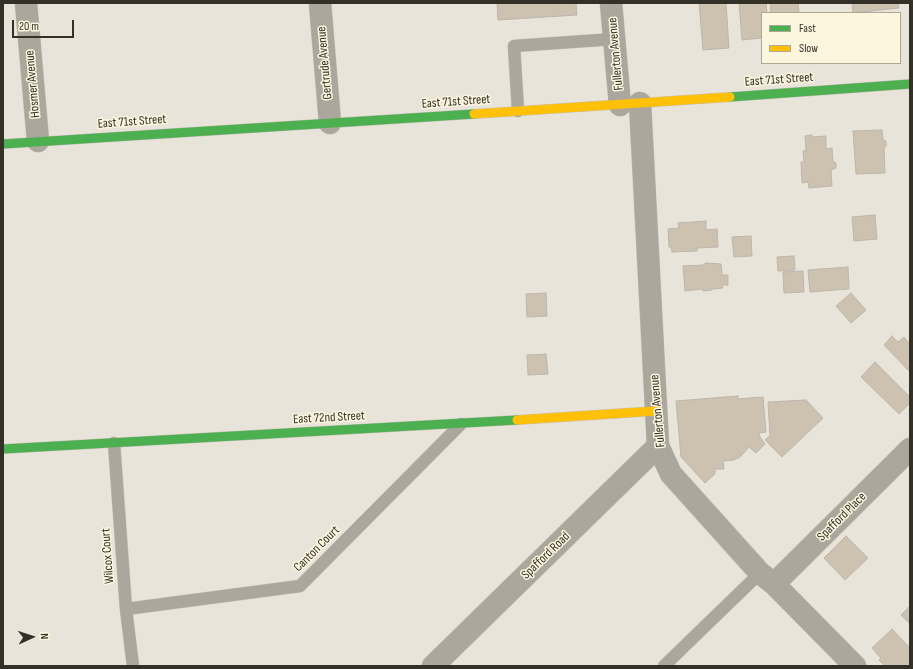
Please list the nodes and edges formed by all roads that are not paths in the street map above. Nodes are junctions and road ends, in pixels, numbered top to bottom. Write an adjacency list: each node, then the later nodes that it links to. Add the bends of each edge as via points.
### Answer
1 (26, 3): 9 (street, Hosmer Avenue)
2 (320, 3): 8 (street, Gertrude Avenue)
3 (611, 3): 4 (street, Fullerton Avenue)
4 (614, 39): 6 (street, Fullerton Avenue); 7 (lane, via 514,46)
5 (910, 84): 6 (main road, East 71st Street)
6 (630, 104): 7 (main road, East 71st Street); 11 (street, Fullerton Avenue)
7 (518, 111): 8 (main road, East 71st Street)
8 (330, 123): 9 (main road, East 71st Street)
9 (38, 141): 10 (main road, East 71st Street)
10 (3, 144)
11 (656, 411): 12 (main road, East 72nd Street); 14 (street, Fullerton Avenue)
12 (461, 424): 13 (main road, East 72nd Street); 18 (lane, Canton Court, via 300,586)
13 (114, 443): 15 (main road, East 72nd Street); 18 (lane, Wilcox Court)
14 (658, 446): 17 (street, Fullerton Avenue, via 671,474); 20 (street, Spafford Road)
15 (3, 449)
16 (910, 449): 17 (street, Spafford Place)
17 (767, 578): 21 (lane, Spafford Place); 22 (street, Fullerton Avenue)
18 (126, 609): 19 (lane, Wilcox Court)
19 (133, 666)
20 (433, 666)
21 (664, 666)
22 (854, 666)

